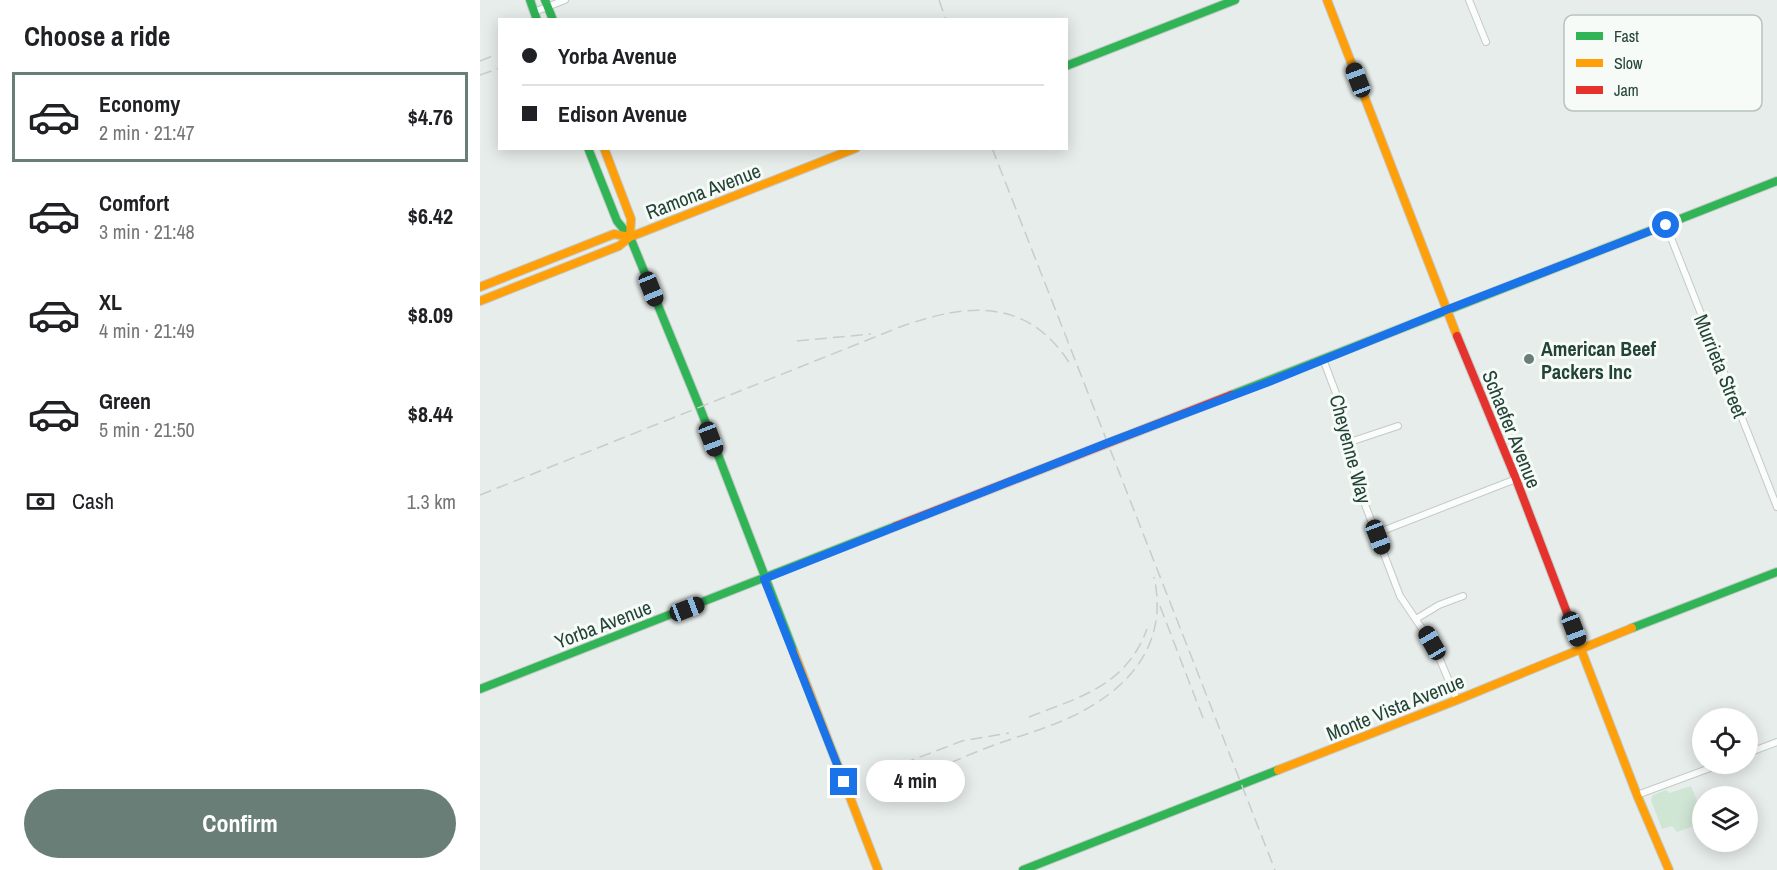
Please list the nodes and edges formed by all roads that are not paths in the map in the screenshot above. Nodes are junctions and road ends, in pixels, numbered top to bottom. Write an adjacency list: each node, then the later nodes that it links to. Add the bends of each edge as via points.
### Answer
1 (530, 0): 7 (street)
2 (565, 0): 6 (street)
3 (1235, 0): 10 (street)
4 (1327, 0): 19 (street, Schaefer Avenue)
5 (1469, 0): 9 (street)
6 (547, 3): 7 (street); 8 (street)
7 (536, 16)
8 (552, 18)
9 (1485, 42)
10 (1068, 65)
11 (589, 150): 16 (street, via 616,221)
12 (605, 150): 16 (street, via 631,219)
13 (851, 150): 16 (street, Ramona Avenue)
14 (1777, 182): 15 (street, Yorba Avenue)
15 (1666, 225): 19 (street, Yorba Avenue); 24 (street, Murrieta Street)
16 (630, 237): 17 (street, Ramona Avenue, via 614,234); 18 (street, Ramona Avenue, via 619,246); 27 (street)
17 (480, 287)
18 (480, 301)
19 (1446, 310): 20 (street, Yorba Avenue); 23 (street, Schaefer Avenue)
20 (1323, 359): 22 (street, Cheyenne Way, via 1337,396); 27 (street, Yorba Avenue)
21 (1398, 426): 22 (street)
22 (1347, 443): 25 (street, Cheyenne Way, via 1356,481)
23 (1516, 479): 25 (street); 30 (street, Schaefer Avenue)
24 (1777, 507)
25 (1377, 534): 29 (street, Cheyenne Way, via 1401,596)
26 (1777, 572): 30 (street, Monte Vista Avenue)
27 (764, 579): 31 (street, Yorba Avenue); 37 (street)
28 (1463, 596): 29 (street)
29 (1416, 619): 32 (street, Cheyenne Way, via 1435,648)
30 (1581, 648): 32 (street, Monte Vista Avenue); 36 (street, Schaefer Avenue)
31 (480, 689)
32 (1457, 700): 38 (street, Monte Vista Avenue)
33 (1777, 742): 34 (street)
34 (1758, 749)
35 (1694, 774): 36 (street)
36 (1637, 795): 39 (street, Schaefer Avenue)
37 (878, 870)
38 (1023, 870)
39 (1668, 870)

